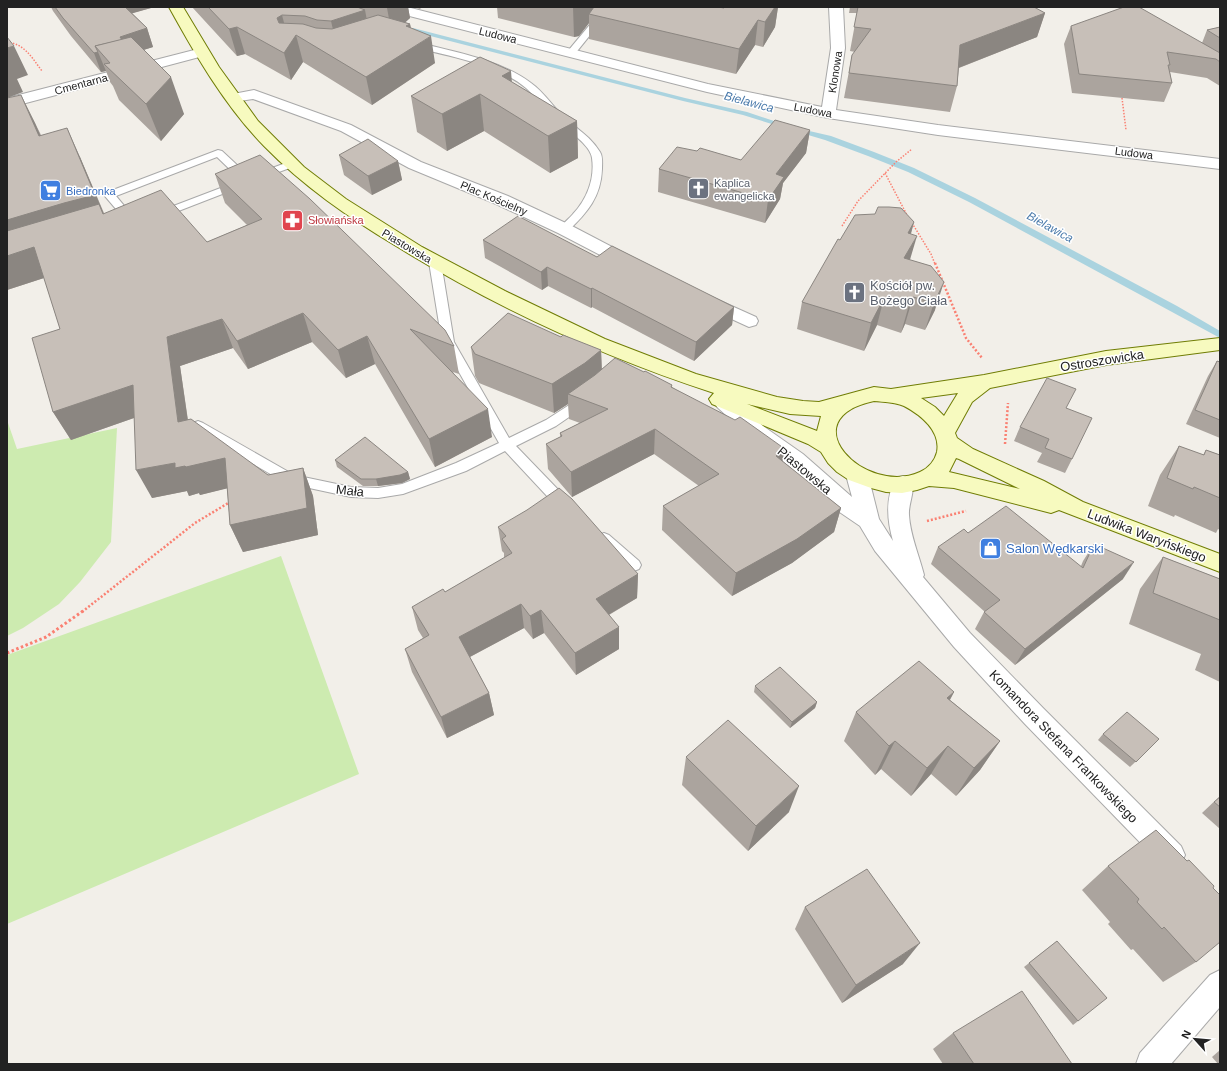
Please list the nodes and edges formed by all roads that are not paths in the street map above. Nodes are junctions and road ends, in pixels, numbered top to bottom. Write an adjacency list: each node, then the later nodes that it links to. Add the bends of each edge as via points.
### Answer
1 (176, 7): 6 (main road, Piastowska)
2 (392, 7): 7 (street, Ludowa)
3 (600, 7): 7 (lane, via 608,9)
4 (836, 7): 10 (street, Klonowa, via 839,52)
5 (405, 42): 16 (lane, via 514,75 529,86 587,143 597,156 594,191 586,207)
6 (202, 52): 8 (main road, Piastowska); 9 (street, Cmentarna)
7 (571, 53): 10 (street, Ludowa, via 707,88)
8 (233, 98): 11 (main road, Piastowska); 16 (street, Plac Kościelny, via 254,94 346,128 415,165 502,200)
9 (7, 103)
10 (828, 113): 12 (street, Ludowa, via 938,130)
11 (291, 164): 13 (lane); 17 (main road, Piastowska, via 336,200)
12 (1220, 164)
13 (248, 181): 14 (lane, via 148,219); 14 (lane, via 218,153 110,195)
14 (133, 222): 15 (lane)
15 (118, 226)
16 (564, 229): 18 (street, Plac Kościelny)
17 (435, 262): 22 (main road, Piastowska, via 630,363); 30 (lane, via 448,342)
18 (647, 272)
19 (692, 294): 20 (street)
20 (749, 321)
21 (1220, 344): 23 (main road, Ostroszowicka, via 1106,358)
22 (668, 372): 26 (main road, Piastowska); 27 (main road, Piastowska, via 783,405 818,409)
23 (992, 380): 25 (main road, Ostroszowicka); 29 (main road, Ostroszowicka, via 965,396)
24 (592, 396): 30 (lane, Mała, via 551,423)
25 (891, 396): 27 (main road, via 874,394); 29 (main road, via 909,400 924,408 937,419)
26 (724, 402): 31 (main road, Piastowska); 37 (street, Piastowska, via 756,431 796,460 846,505)
27 (844, 403): 31 (main road, via 834,411 828,422)
28 (198, 426): 30 (lane, Mała, via 291,479 351,492 378,493 404,489)
29 (946, 437): 33 (main road, via 947,456 940,468); 35 (main road, Ludwika Waryńskiego, via 966,454)
30 (508, 445): 36 (lane)
31 (828, 446): 32 (main road, via 834,457)
32 (857, 475): 34 (main road, via 879,483); 37 (street, Komandora Stefana Frankowskiego)
33 (928, 478): 34 (main road); 35 (main road, Ludwika Waryńskiego, via 954,480 1048,504)
34 (903, 484): 41 (street, Komandora Stefana Frankowskiego, via 898,512 899,524)
35 (1074, 508): 39 (main road, Ludwika Waryńskiego)
36 (575, 515)
37 (868, 520): 41 (street, Komandora Stefana Frankowskiego, via 883,545)
38 (593, 530): 40 (lane)
39 (1220, 562)
40 (634, 565)
41 (915, 582): 42 (street, Komandora Stefana Frankowskiego, via 962,640 1028,711)
42 (1187, 871)
43 (1220, 985): 44 (street)
44 (1151, 1064)

